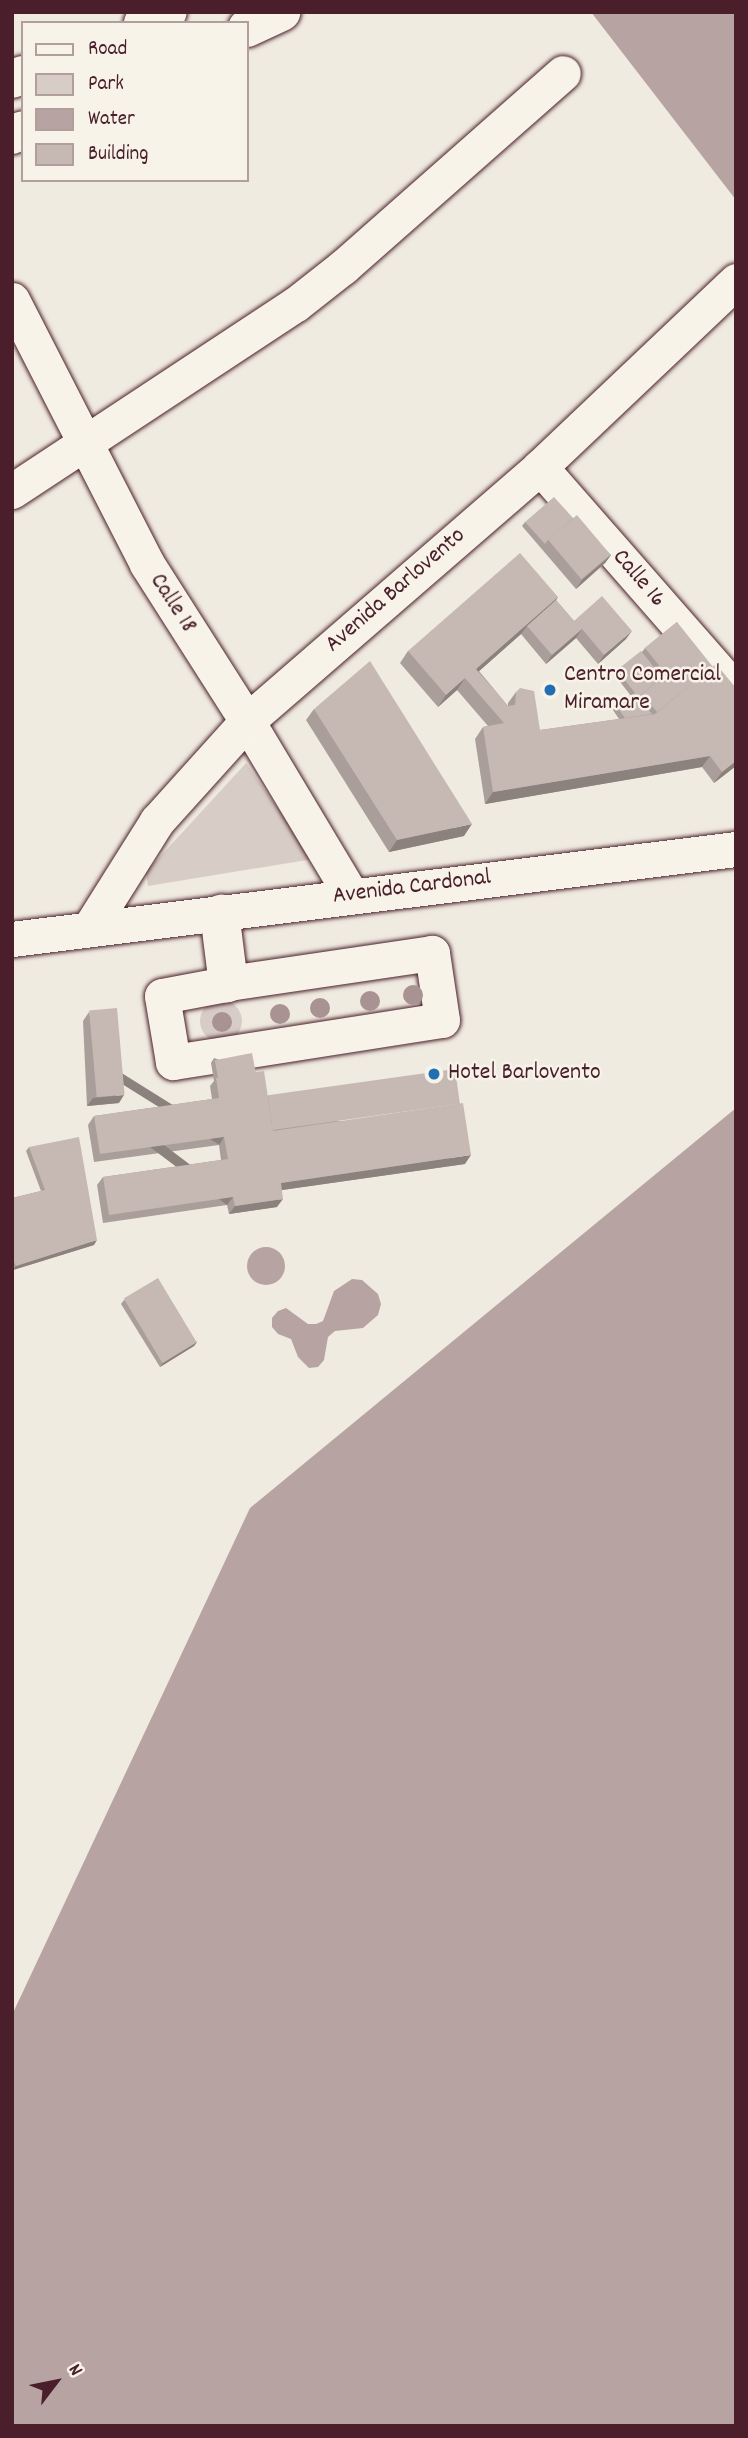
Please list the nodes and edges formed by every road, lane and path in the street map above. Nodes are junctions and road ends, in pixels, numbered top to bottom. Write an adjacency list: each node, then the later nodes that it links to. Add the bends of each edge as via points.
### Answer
1 (168, 12): 3 (main road)
2 (281, 12): 4 (main road)
3 (148, 21)
4 (248, 28)
5 (563, 73): 8 (street, via 296,304)
6 (736, 281): 9 (street, Avenida Barlovento)
7 (12, 300): 8 (street, Calle 18)
8 (84, 443): 10 (street); 12 (street, Calle 18, via 146,565)
9 (540, 467): 11 (street, Calle 16); 12 (street, Avenida Barlovento)
10 (12, 491)
11 (736, 691)
12 (247, 721): 14 (street, Calle 18); 16 (street, Avenida Barlovento, via 158,821)
13 (736, 849): 14 (street, Avenida Cardonal)
14 (351, 895): 15 (street, Avenida Cardonal)
15 (219, 913): 15 (street, via 226,984 162,996 173,1062 442,1020 432,953 230,984); 16 (street, Avenida Cardonal)
16 (89, 929): 17 (street, Avenida Cardonal)
17 (12, 939)

